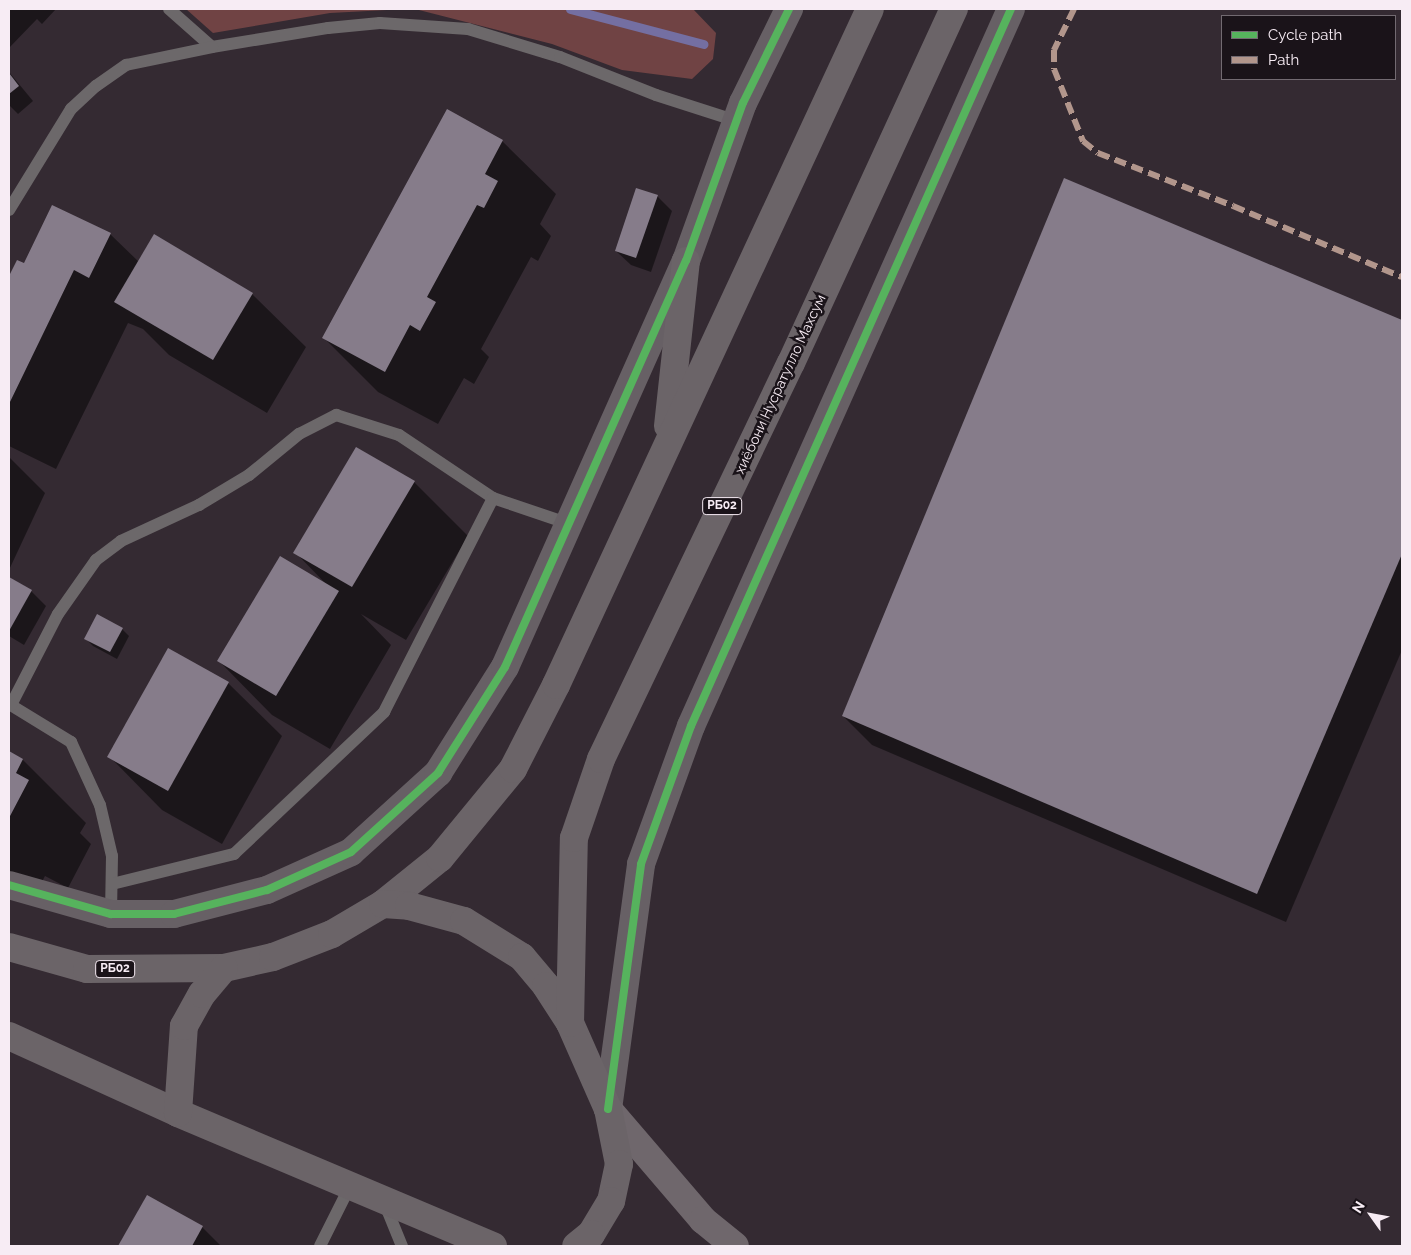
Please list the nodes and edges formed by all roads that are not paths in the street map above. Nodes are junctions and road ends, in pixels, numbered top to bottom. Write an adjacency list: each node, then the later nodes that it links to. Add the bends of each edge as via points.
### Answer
1 (169, 9): 6 (lane)
2 (788, 9): 7 (street)
3 (870, 9): 10 (highway)
4 (954, 9): 20 (highway, хиёбони Нусратулло Махсум / РБ02, via 791,362 601,759 574,838)
5 (1011, 9): 22 (street, via 691,726 641,864)
6 (212, 47): 7 (lane, via 328,28 380,24 468,29 560,57 656,95); 8 (lane, via 126,65 96,86 71,109)
7 (737, 121): 9 (street)
8 (9, 210)
9 (686, 261): 10 (highway); 12 (street)
10 (665, 449): 16 (highway, via 514,769 440,858)
11 (493, 498): 12 (lane); 13 (lane, via 400,435 336,415 299,434 249,475 199,505 121,541 96,560 58,614); 14 (lane, via 384,712 234,854)
12 (570, 524): 17 (street, via 505,666 438,773 351,852 267,890 174,914)
13 (10, 705): 14 (lane, via 71,742 100,805 112,856)
14 (112, 884): 17 (lane)
15 (9, 885): 17 (street)
16 (383, 904): 19 (highway, via 332,934 273,956); 20 (highway, via 409,906 464,921 522,957)
17 (112, 914)
18 (9, 947): 19 (highway, РБ02, via 87,969)
19 (224, 968): 23 (highway, via 202,994 184,1026)
20 (570, 1023): 22 (highway)
21 (9, 1036): 23 (highway)
22 (608, 1109): 29 (highway, via 619,1164 611,1200 591,1234); 30 (main road, via 702,1220)
23 (178, 1114): 24 (highway)
24 (350, 1186): 25 (highway); 26 (lane)
25 (384, 1202): 27 (lane); 28 (highway)
26 (320, 1246)
27 (402, 1246)
28 (493, 1246)
29 (576, 1246)
30 (735, 1246)

